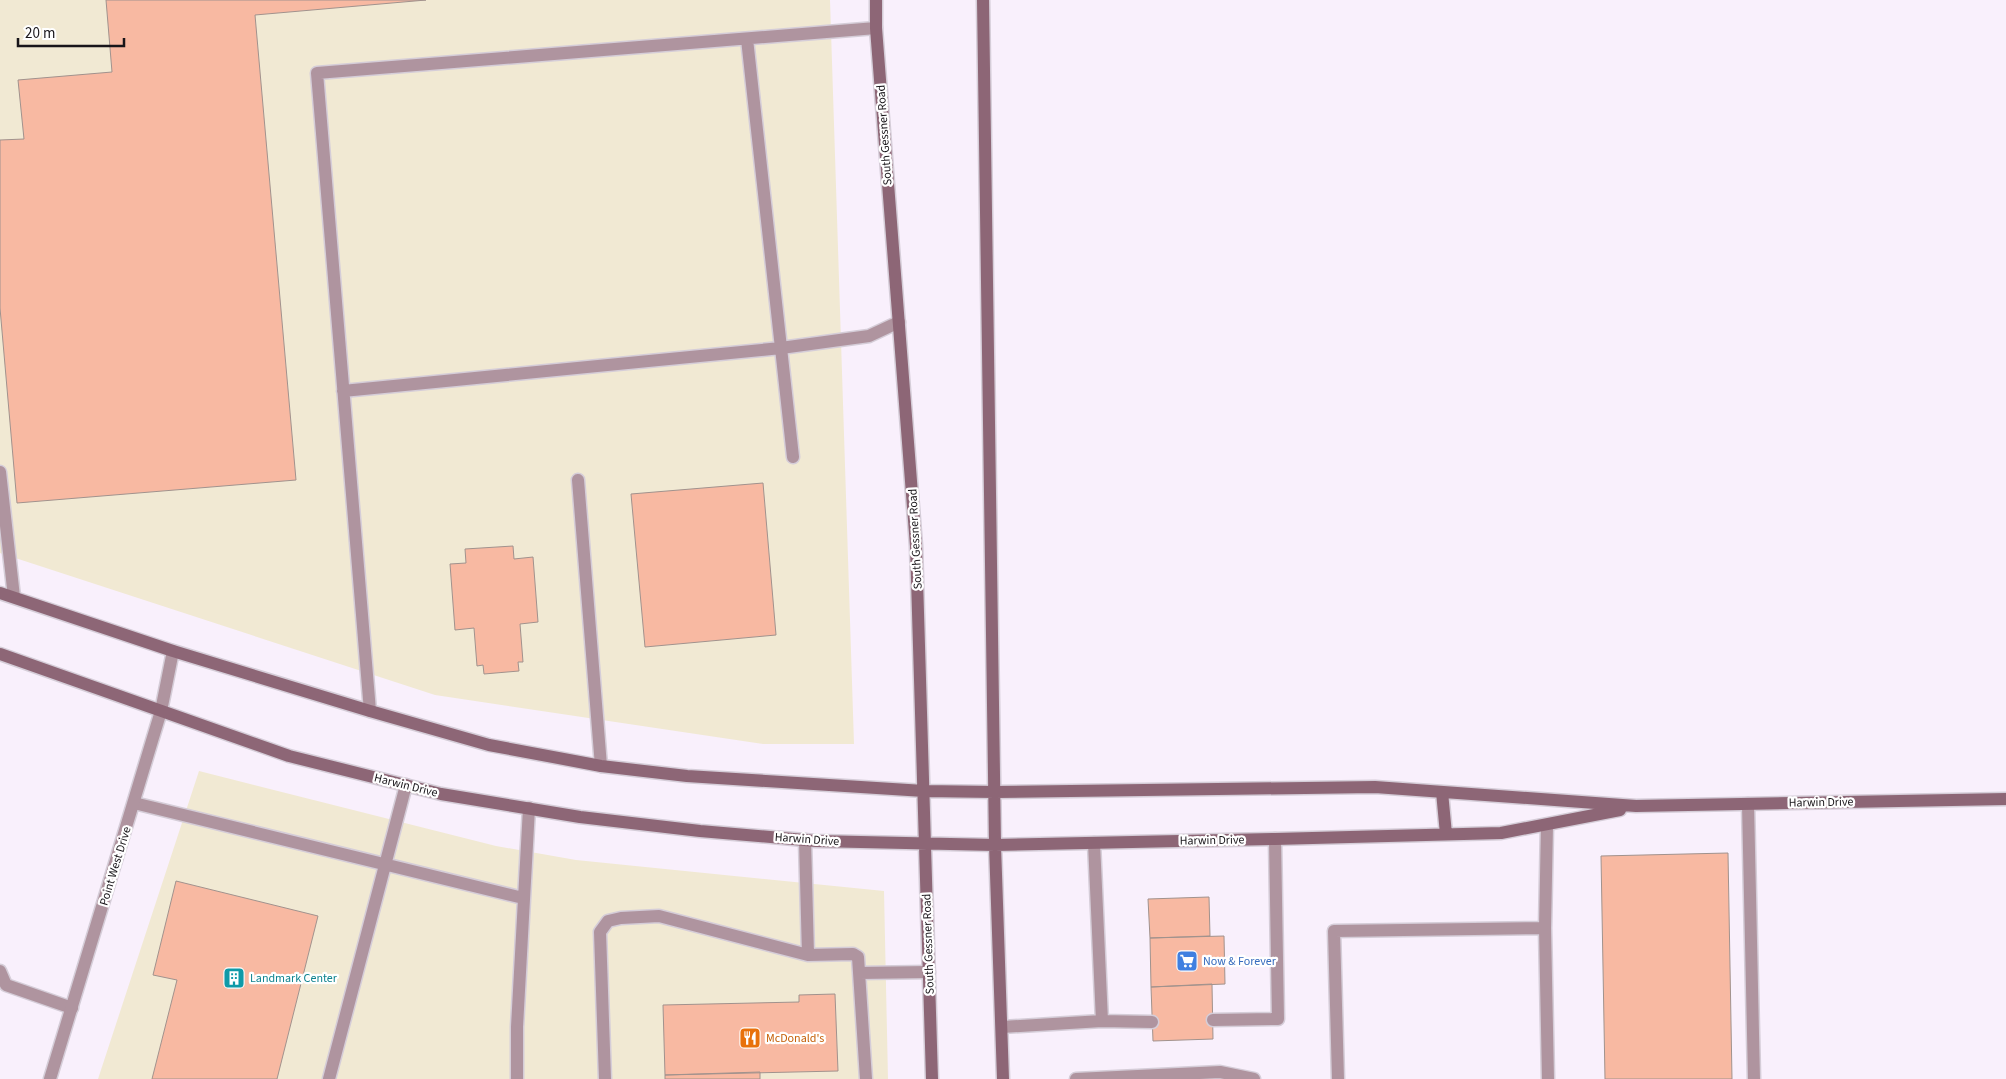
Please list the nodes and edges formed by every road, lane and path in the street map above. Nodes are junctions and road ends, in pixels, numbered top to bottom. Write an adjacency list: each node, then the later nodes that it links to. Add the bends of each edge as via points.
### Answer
1 (876, 0): 3 (main road, South Gessner Road)
2 (983, 0): 20 (main road)
3 (876, 28): 4 (street); 5 (main road, South Gessner Road)
4 (747, 39): 6 (street); 7 (street, via 317,73)
5 (898, 322): 6 (street, via 869,336); 19 (main road, South Gessner Road, via 916,546)
6 (781, 348): 7 (street); 8 (street)
7 (343, 391): 16 (street)
8 (794, 458)
9 (0, 472): 12 (street)
10 (578, 480): 17 (street)
11 (0, 593): 12 (main road, Harwin Drive)
12 (14, 597): 13 (main road, Harwin Drive)
13 (173, 651): 15 (street, Point West Drive); 16 (main road, Harwin Drive)
14 (0, 654): 15 (main road, Harwin Drive)
15 (161, 711): 18 (main road, Harwin Drive, via 289,756); 23 (street, Point West Drive)
16 (370, 711): 17 (main road, Harwin Drive, via 489,745)
17 (601, 766): 19 (main road, Harwin Drive, via 687,776)
18 (406, 785): 26 (main road, Harwin Drive); 34 (street)
19 (924, 791): 20 (main road, Harwin Drive); 32 (main road, South Gessner Road)
20 (995, 792): 21 (main road, Harwin Drive, via 1375,787); 33 (main road)
21 (1442, 792): 25 (main road, Harwin Drive); 28 (main road)
22 (2006, 799): 24 (main road, Harwin Drive)
23 (134, 803): 34 (street); 41 (street, Point West Drive)
24 (1748, 804): 25 (main road, Harwin Drive); 57 (street)
25 (1636, 806): 27 (main road, Harwin Drive)
26 (529, 808): 30 (main road, Harwin Drive, via 700,831); 35 (street)
27 (1547, 824): 28 (main road, Harwin Drive, via 1501,833); 36 (street)
28 (1446, 834): 29 (main road, Harwin Drive)
29 (1275, 839): 31 (main road, Harwin Drive); 42 (street, via 1278,1019)
30 (805, 840): 32 (main road, Harwin Drive); 37 (street)
31 (1094, 843): 33 (main road, Harwin Drive); 43 (street)
32 (926, 844): 33 (main road, Harwin Drive); 39 (main road, South Gessner Road)
33 (995, 845): 45 (main road)
34 (386, 865): 35 (street); 47 (street)
35 (523, 898): 48 (street)
36 (1545, 928): 55 (street, via 1334,931); 56 (street)
37 (808, 955): 40 (street, via 853,954 858,957); 49 (street, via 659,916 608,921 600,932)
38 (0, 971): 41 (street, via 6,985)
39 (929, 972): 40 (street); 51 (main road, South Gessner Road)
40 (859, 973): 50 (street)
41 (72, 1008): 46 (street, Point West Drive)
42 (1213, 1020)
43 (1102, 1021): 44 (street); 45 (street)
44 (1152, 1022)
45 (1002, 1026): 52 (main road)
46 (50, 1079)
47 (329, 1079)
48 (517, 1079)
49 (605, 1079)
50 (866, 1079)
51 (932, 1079)
52 (1003, 1079)
53 (1076, 1079): 54 (street, via 1220,1072)
54 (1254, 1079)
55 (1338, 1079)
56 (1548, 1079)
57 (1754, 1079)

